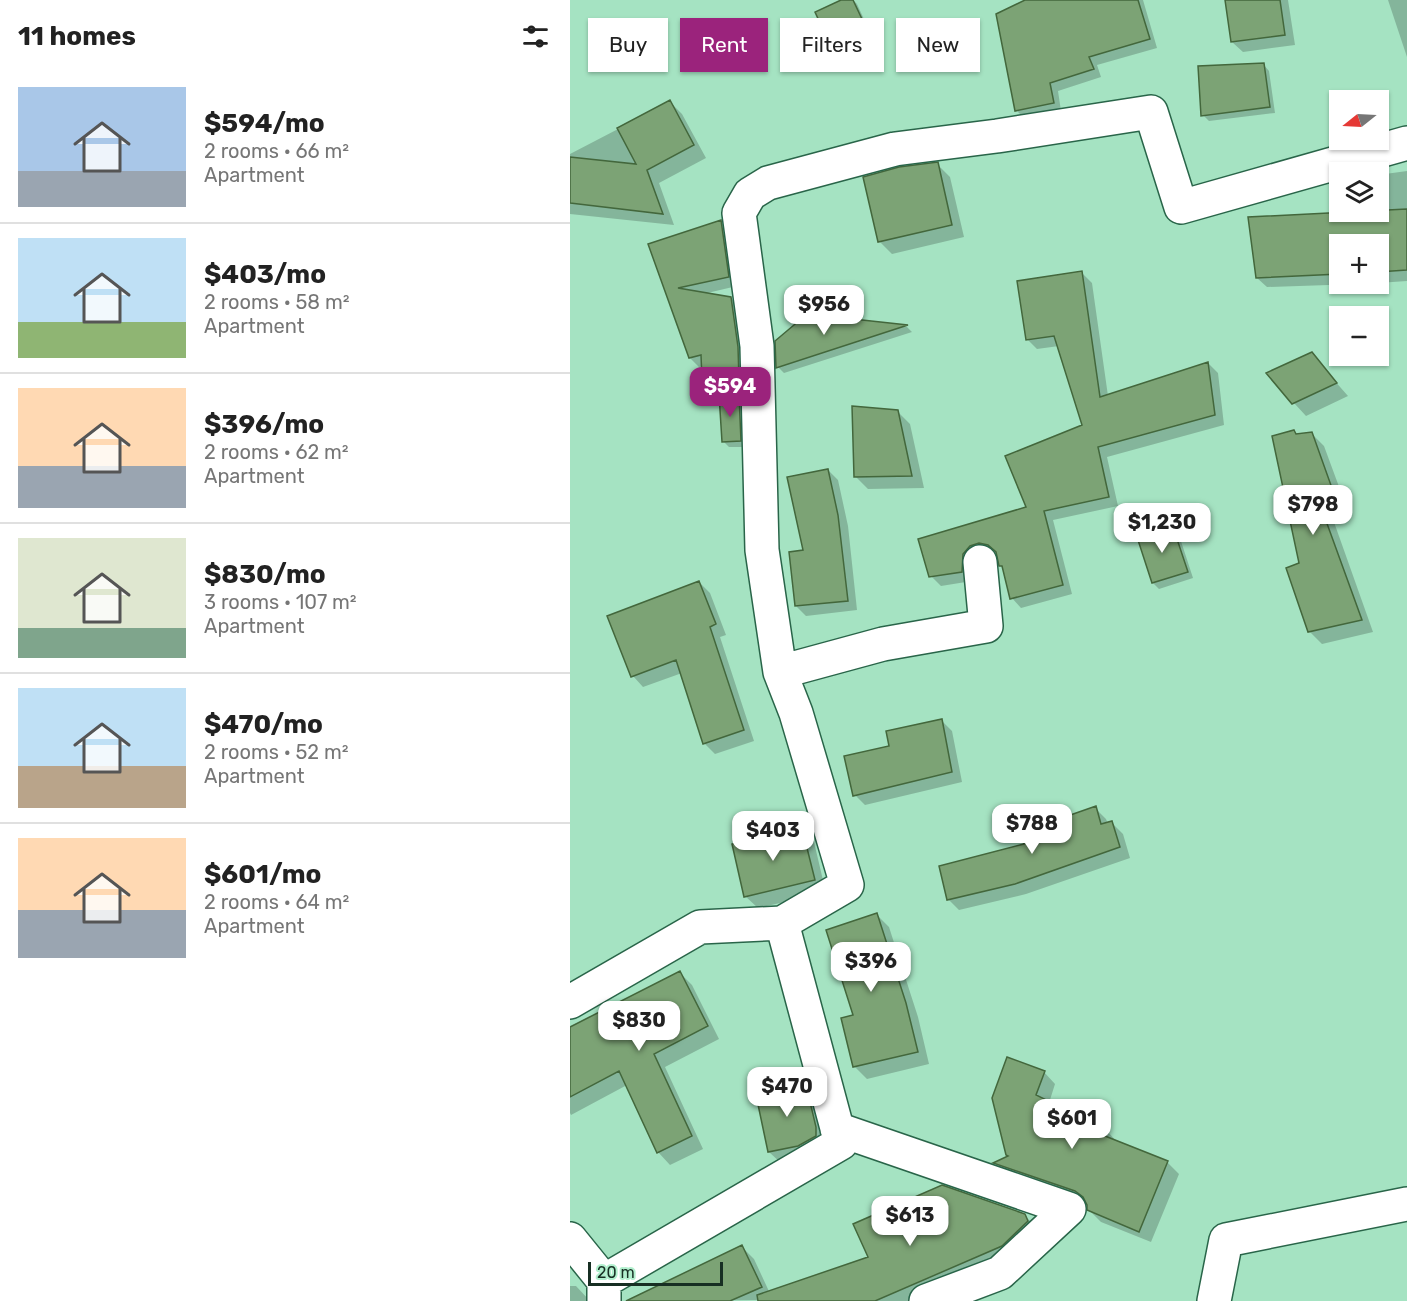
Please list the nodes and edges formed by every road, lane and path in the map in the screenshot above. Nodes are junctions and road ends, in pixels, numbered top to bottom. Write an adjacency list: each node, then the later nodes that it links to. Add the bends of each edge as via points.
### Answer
1 (1407, 143): 3 (street, via 1181,207 1151,112 895,149 768,183 750,194 739,213 757,346 762,550)
2 (980, 562): 3 (street, via 986,626 883,644)
3 (780, 672): 4 (street, via 847,885)
4 (782, 923): 5 (street, via 700,927); 6 (street)
5 (570, 1002)
6 (837, 1129): 9 (street, via 841,1143); 10 (street, via 1069,1209 1000,1273)
7 (1407, 1204): 11 (street, via 1226,1240)
8 (570, 1239): 9 (street)
9 (604, 1291)
10 (926, 1301)
11 (1214, 1301)

